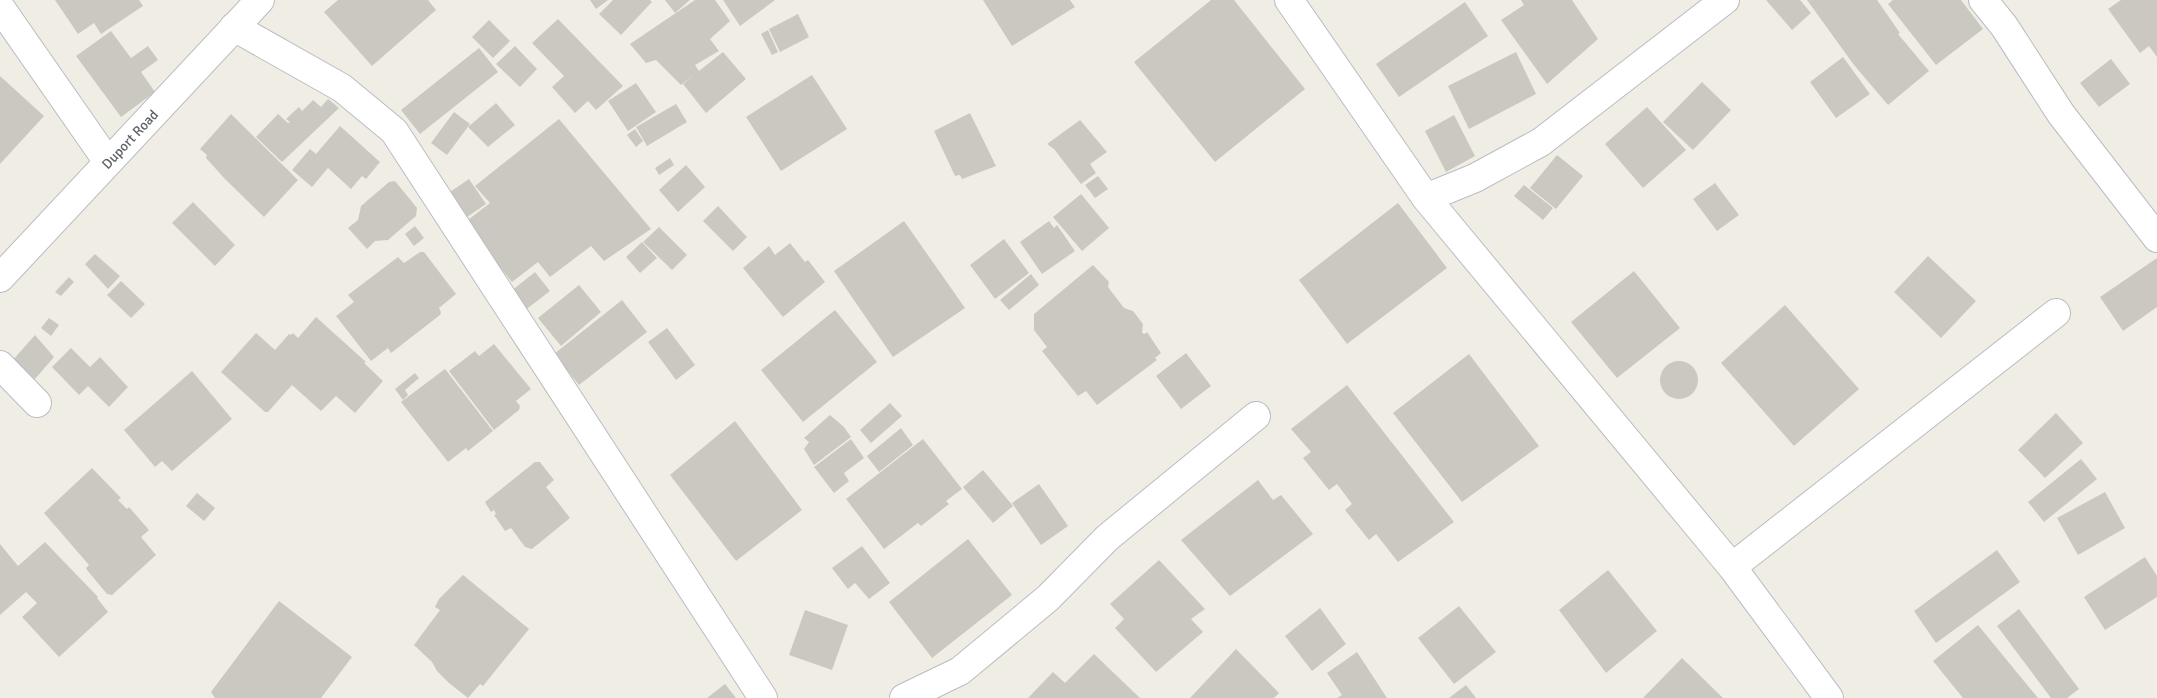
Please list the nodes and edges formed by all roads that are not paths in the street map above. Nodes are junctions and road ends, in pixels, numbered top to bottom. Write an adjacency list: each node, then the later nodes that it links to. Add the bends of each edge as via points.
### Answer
1 (260, 0): 6 (street, Duport Road)
2 (1289, 0): 8 (street)
3 (1725, 0): 8 (street, via 1541,142 1475,178)
4 (1983, 0): 9 (street, via 2004,26 2061,114)
5 (0, 7): 7 (street)
6 (234, 27): 7 (street, Duport Road); 16 (street, via 342,88 394,131)
7 (108, 162): 10 (street, Duport Road)
8 (1426, 198): 15 (street)
9 (2157, 238)
10 (0, 278)
11 (2056, 313): 15 (street)
12 (0, 365): 13 (street)
13 (37, 403)
14 (1256, 416): 17 (street, via 1107,538 1048,598 960,671)
15 (1732, 566): 18 (street)
16 (763, 698)
17 (904, 698)
18 (1829, 698)

